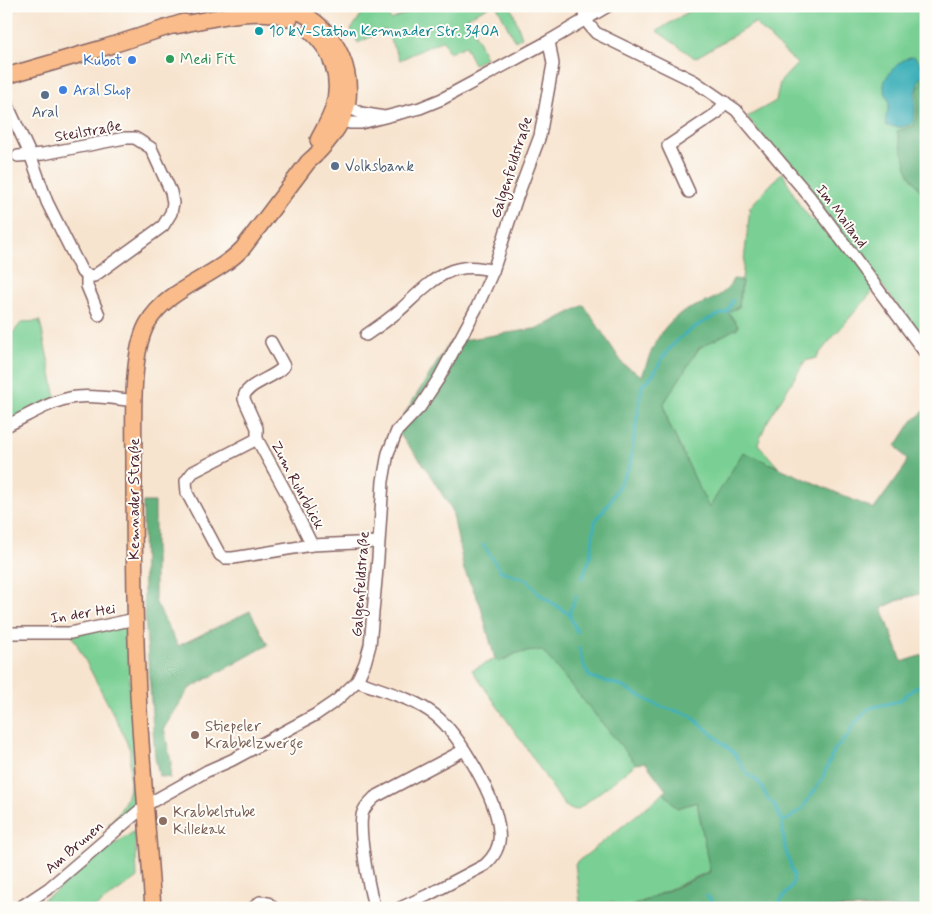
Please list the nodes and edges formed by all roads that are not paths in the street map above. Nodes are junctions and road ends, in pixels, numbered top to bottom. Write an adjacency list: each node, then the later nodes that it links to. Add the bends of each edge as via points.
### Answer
1 (245, 6): 6 (main road, Kemnader Straße, via 206,14)
2 (584, 6): 5 (street)
3 (608, 6): 5 (street)
4 (286, 9): 6 (main road, Kemnader Straße, via 272,14 241,14); 11 (main road, Kemnader Straße, via 302,25 324,37 336,77)
5 (586, 20): 7 (street); 10 (street, Im Mailand, via 596,33 666,66)
6 (175, 26): 8 (main road, Kemnader Straße)
7 (549, 41): 11 (street, via 420,108 361,123 350,123); 14 (street, Galgenfeldstraße, via 553,64 540,136)
8 (6, 76)
9 (6, 102): 12 (street)
10 (725, 102): 13 (street, via 717,113 668,146); 19 (street, Im Mailand, via 736,110 809,196)
11 (340, 113): 20 (main road, Kemnader Straße, via 315,156 233,259 175,294 156,311 140,339)
12 (24, 155): 15 (street); 15 (street, Steilstraße, via 125,138 136,138 151,148 171,192 171,213 163,226 94,276)
13 (689, 192)
14 (493, 271): 17 (street, via 468,266 440,276); 23 (street, Galgenfeldstraße, via 439,378 420,406 397,430 391,443 383,481)
15 (86, 275): 16 (street, via 87,286)
16 (99, 314)
17 (366, 335)
18 (271, 342): 22 (street, Zum Ruhrblick, via 284,366 248,388 244,395 257,428)
19 (926, 354)
20 (135, 401): 21 (street, via 70,398); 25 (main road, Kemnader Straße)
21 (6, 426)
22 (257, 439): 24 (street, Zum Ruhrblick); 24 (street, Zum Ruhrblick, via 193,472 186,481 187,493 209,537 225,558)
23 (378, 542): 24 (street, Zum Ruhrblick); 27 (street, Galgenfeldstraße, via 370,645)
24 (312, 545)
25 (135, 618): 26 (street, In der Hei, via 70,633); 29 (main road, Kemnader Straße)
26 (6, 633)
27 (357, 681): 28 (street, via 407,700 435,715); 29 (street, Galgenfeldstraße, via 315,715)
28 (464, 750): 34 (street, via 375,797 366,805 361,828); 35 (street, via 495,812 500,832 493,858 476,871)
29 (146, 805): 30 (street, Am Brunen, via 50,888); 31 (main road, Kemnader Straße)
30 (19, 908)
31 (153, 908)
32 (253, 908): 33 (street, via 260,902)
33 (273, 908)
34 (375, 908)
35 (400, 908)

